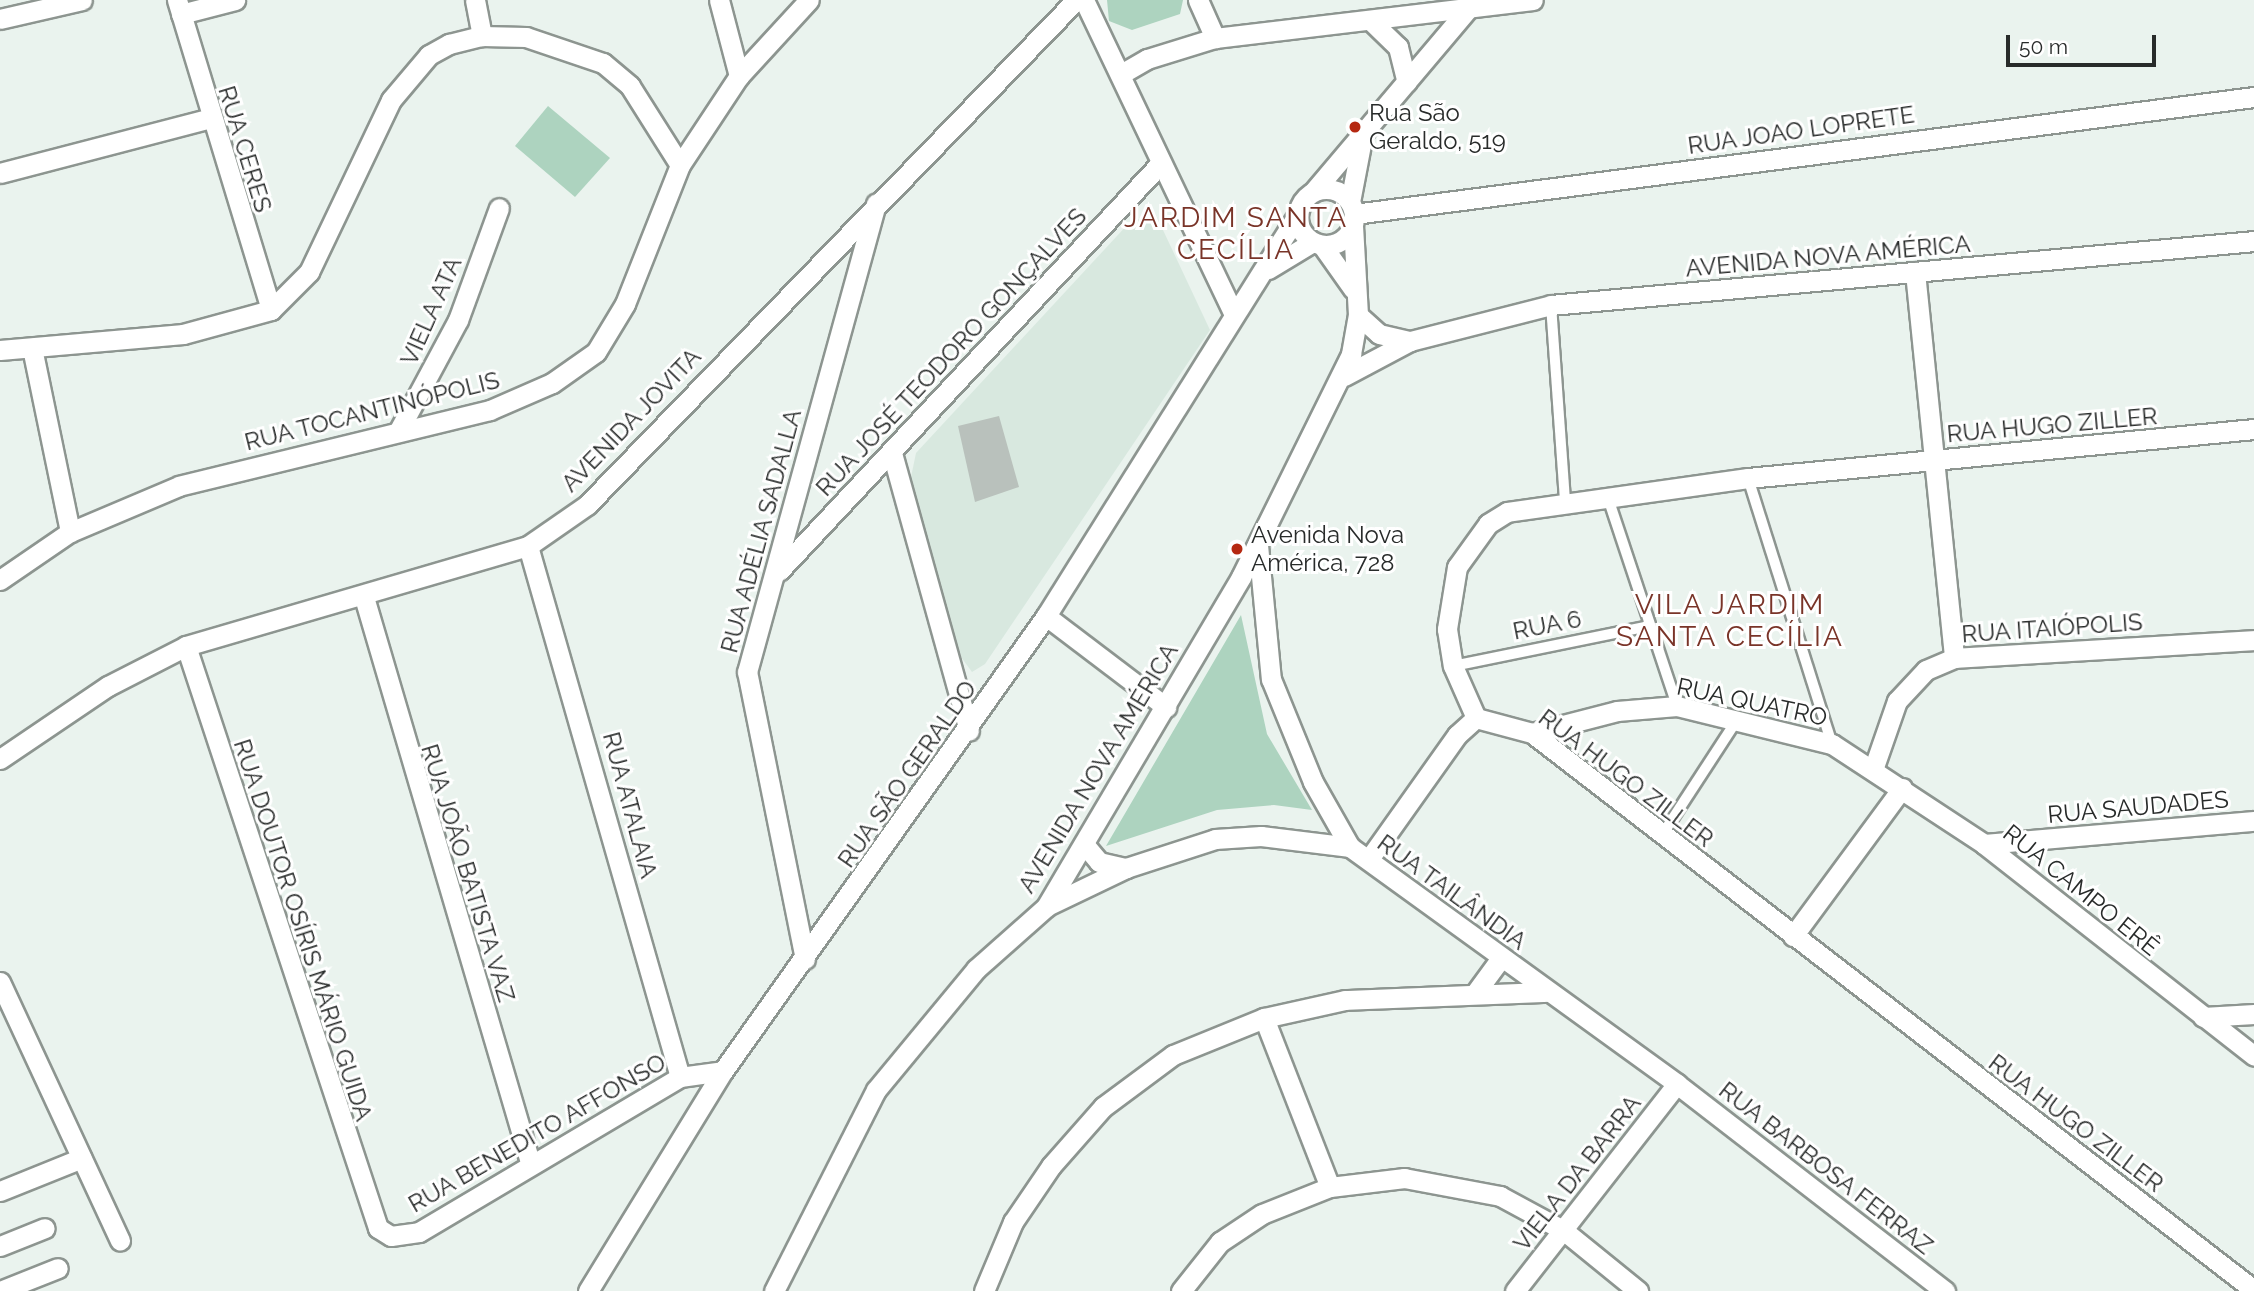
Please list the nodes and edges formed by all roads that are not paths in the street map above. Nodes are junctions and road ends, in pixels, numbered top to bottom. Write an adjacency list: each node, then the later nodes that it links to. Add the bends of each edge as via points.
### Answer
1 (82, 0): 12 (street)
2 (235, 0): 11 (street)
3 (475, 0): 14 (street)
4 (719, 0): 17 (street)
5 (809, 0): 17 (street, RUA TOCANTINÓPOLIS)
6 (1076, 0): 26 (street, AVENIDA JOVITA)
7 (1084, 0): 16 (street)
8 (1198, 0): 15 (street)
9 (1533, 0): 10 (street)
10 (1472, 4): 13 (street); 18 (street)
11 (179, 7): 20 (street, RUA CERES)
12 (0, 19)
13 (1370, 20): 15 (street); 18 (street, via 1398,47)
14 (482, 36): 23 (street, via 549,41 603,63 630,86); 36 (street, via 449,44 413,71 391,100 309,272)
15 (1215, 38): 16 (street, via 1147,59)
16 (1121, 74): 22 (street)
17 (739, 76): 23 (street, RUA TOCANTINÓPOLIS)
18 (1407, 82): 21 (street)
19 (2254, 97): 29 (street, RUA JOAO LOPRETE)
20 (208, 119): 24 (street); 36 (street, RUA CERES)
21 (1363, 138): 25 (street); 29 (street)
22 (1161, 163): 37 (street); 45 (street, RUA JOSÉ TEODORO GONÇALVES)
23 (680, 165): 44 (street, RUA TOCANTINÓPOLIS, via 625,304 596,352 523,398)
24 (0, 173)
25 (1314, 191): 28 (street); 29 (street, via 1331,189)
26 (876, 202): 52 (street, AVENIDA JOVITA, via 617,476); 53 (street, RUA ADÉLIA SADALLA)
27 (499, 208): 44 (street, VIELA ATA, via 458,320)
28 (1298, 214): 31 (street); 33 (street, RUA SÃO GERALDO)
29 (1352, 214): 31 (street, via 1341,241); 34 (street)
30 (2254, 241): 32 (street, AVENIDA NOVA AMÉRICA)
31 (1318, 243): 33 (street, RUA SÃO GERALDO); 34 (street)
32 (1914, 272): 35 (street, AVENIDA NOVA AMÉRICA); 46 (street)
33 (1256, 279): 37 (street, RUA SÃO GERALDO)
34 (1355, 293): 38 (street)
35 (1551, 305): 39 (street, AVENIDA NOVA AMÉRICA); 49 (lane)
36 (271, 310): 40 (street, via 195,332)
37 (1234, 314): 58 (street, RUA SÃO GERALDO)
38 (1358, 315): 39 (street, AVENIDA NOVA AMÉRICA, via 1379,334); 42 (street)
39 (1410, 341): 42 (street, AVENIDA NOVA AMÉRICA)
40 (32, 348): 41 (street); 50 (street)
41 (0, 350)
42 (1344, 376): 51 (street, AVENIDA NOVA AMÉRICA)
43 (2254, 429): 46 (street, RUA HUGO ZILLER)
44 (399, 430): 50 (street, RUA TOCANTINÓPOLIS, via 179,486)
45 (892, 453): 53 (street, RUA JOSÉ TEODORO GONÇALVES); 68 (street)
46 (1935, 460): 47 (street, RUA HUGO ZILLER); 62 (street)
47 (1748, 478): 48 (street, RUA HUGO ZILLER); 70 (lane)
48 (1607, 495): 49 (street, RUA HUGO ZILLER); 59 (lane)
49 (1564, 501): 63 (street, RUA HUGO ZILLER, via 1507,512 1471,543 1448,598)
50 (70, 532): 55 (street, RUA TOCANTINÓPOLIS)
51 (1258, 544): 54 (street, AVENIDA NOVA AMÉRICA); 57 (street)
52 (528, 546): 56 (street, AVENIDA JOVITA); 93 (street, RUA ATALAIA)
53 (775, 574): 84 (street, RUA ADÉLIA SADALLA, via 747,673)
54 (1241, 577): 57 (street); 64 (street, AVENIDA NOVA AMÉRICA)
55 (0, 580)
56 (364, 597): 61 (street, AVENIDA JOVITA); 96 (street, RUA JOÃO BATISTA VAZ)
57 (1264, 615): 78 (street, via 1271,679 1313,782)
58 (1046, 616): 64 (street); 68 (street, RUA SÃO GERALDO)
59 (1650, 626): 63 (lane, RUA 6); 65 (lane)
60 (2254, 640): 62 (street, RUA ITAIÓPOLIS)
61 (186, 646): 71 (street, AVENIDA JOVITA, via 127,675); 100 (street, RUA DOUTOR OSÍRIS MÁRIO GUIDA)
62 (1954, 658): 72 (street, RUA ITAIÓPOLIS, via 1926,670 1897,701)
63 (1453, 666): 66 (street, RUA HUGO ZILLER)
64 (1166, 706): 76 (street, AVENIDA NOVA AMÉRICA)
65 (1677, 706): 67 (street, RUA QUATRO); 69 (street, RUA QUATRO, via 1617,711)
66 (1476, 718): 69 (street, RUA HUGO ZILLER, via 1506,721); 79 (street, via 1457,735)
67 (1735, 723): 70 (street, RUA QUATRO); 75 (lane)
68 (969, 730): 84 (street, RUA SÃO GERALDO)
69 (1532, 733): 75 (street, RUA HUGO ZILLER)
70 (1832, 744): 72 (street, RUA QUATRO)
71 (0, 758)
72 (1874, 767): 73 (street, RUA CAMPO ERÊ)
73 (1902, 788): 77 (street, RUA CAMPO ERÊ); 82 (street)
74 (2254, 821): 77 (street, RUA SAUDADES)
75 (1662, 835): 82 (street, RUA HUGO ZILLER)
76 (1084, 844): 80 (street, via 1099,862); 81 (street, AVENIDA NOVA AMÉRICA)
77 (1984, 844): 89 (street, RUA CAMPO ERÊ)
78 (1350, 847): 79 (street, RUA TAILÂNDIA); 80 (street, RUA TAILÂNDIA, via 1272,837 1215,839)
79 (1369, 859): 83 (street, RUA TAILÂNDIA)
80 (1126, 868): 81 (street, RUA TAILÂNDIA)
81 (1046, 907): 104 (street, AVENIDA NOVA AMÉRICA, via 976,969 876,1090)
82 (1793, 936): 106 (street, RUA HUGO ZILLER)
83 (1501, 958): 86 (street); 87 (street, RUA TAILÂNDIA)
84 (806, 959): 92 (street, RUA SÃO GERALDO)
85 (0, 982): 95 (street)
86 (1476, 992): 87 (street); 90 (street, via 1345,1000)
87 (1546, 992): 94 (street, RUA TAILÂNDIA)
88 (2254, 1014): 89 (street)
89 (2203, 1017): 91 (street, RUA CAMPO ERÊ)
90 (1265, 1018): 97 (street); 111 (street, via 1173,1055 1103,1107 1013,1222)
91 (2254, 1056)
92 (723, 1071): 93 (street, RUA BENEDITO AFFONSO); 108 (street, RUA SÃO GERALDO)
93 (680, 1077): 96 (street, RUA BENEDITO AFFONSO)
94 (1677, 1084): 101 (street, VIELA DA BARRA); 115 (street, RUA BARBOSA FERRAZ)
95 (82, 1158): 98 (street); 102 (street)
96 (530, 1161): 100 (street, RUA BENEDITO AFFONSO, via 419,1232 391,1236)
97 (1330, 1186): 101 (street, via 1404,1178 1449,1182 1500,1196); 112 (street, via 1262,1214 1220,1242)
98 (0, 1191)
99 (45, 1228): 103 (street)
100 (378, 1228)
101 (1563, 1230): 113 (street, VIELA DA BARRA); 114 (street)
102 (120, 1241)
103 (0, 1246)
104 (789, 1261): 109 (street, AVENIDA NOVA AMÉRICA); 110 (street)
105 (58, 1268): 107 (street)
106 (2254, 1290)
107 (0, 1291)
108 (588, 1291)
109 (774, 1291)
110 (785, 1291)
111 (984, 1291)
112 (1181, 1291)
113 (1515, 1291)
114 (1638, 1291)
115 (1945, 1291)

